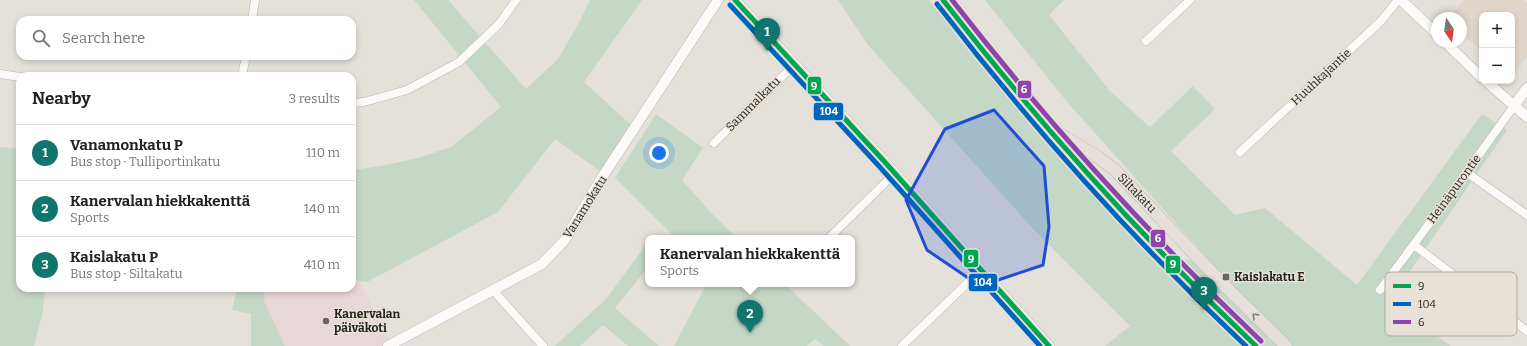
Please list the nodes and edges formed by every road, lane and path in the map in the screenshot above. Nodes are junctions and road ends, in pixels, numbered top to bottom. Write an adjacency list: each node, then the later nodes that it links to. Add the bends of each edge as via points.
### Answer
1 (255, 0): 8 (street)
2 (516, 0): 20 (street, via 499,24 459,62 406,90)
3 (718, 0): 35 (street, Vanamokatu, via 564,241 542,264)
4 (735, 0): 13 (street)
5 (943, 0): 23 (main road, Siltakatu)
6 (1190, 0): 10 (street)
7 (1400, 0): 9 (street); 25 (street, Huuhkajantie, via 1381,22)
8 (253, 16)
9 (1431, 28)
10 (1146, 41)
11 (1451, 48): 16 (street)
12 (245, 60): 14 (street)
13 (794, 65): 24 (street, Sammalkatu); 27 (street)
14 (243, 72)
15 (0, 74): 17 (street)
16 (1479, 75)
17 (16, 76)
18 (1489, 84): 21 (street)
19 (1527, 88): 21 (street, Heinäpurontie)
20 (356, 103)
21 (1514, 106): 22 (street); 26 (street, Heinäpurontie)
22 (1527, 117)
23 (1043, 124): 43 (main road, Siltakatu, via 1119,210); 44 (main road, Siltakatu, one-way to 23, via 1220,282 1115,170)
24 (714, 143)
25 (1240, 152)
26 (1466, 172): 28 (street); 30 (street, Heinäpurontie)
27 (894, 174): 29 (street); 31 (street)
28 (1527, 215)
29 (832, 235)
30 (1414, 245): 32 (street, Heinäpurontie); 33 (street)
31 (981, 270): 41 (street); 42 (street)
32 (1394, 272)
33 (1449, 272)
34 (1385, 283): 36 (street, Heinäpurontie)
35 (494, 289): 39 (street, Vanamokatu); 40 (street, via 498,297)
36 (1380, 290)
37 (1517, 323): 38 (street)
38 (1527, 331)
39 (389, 346)
40 (543, 346)
41 (902, 346)
42 (1049, 346)
43 (1256, 346)
44 (1286, 346)

